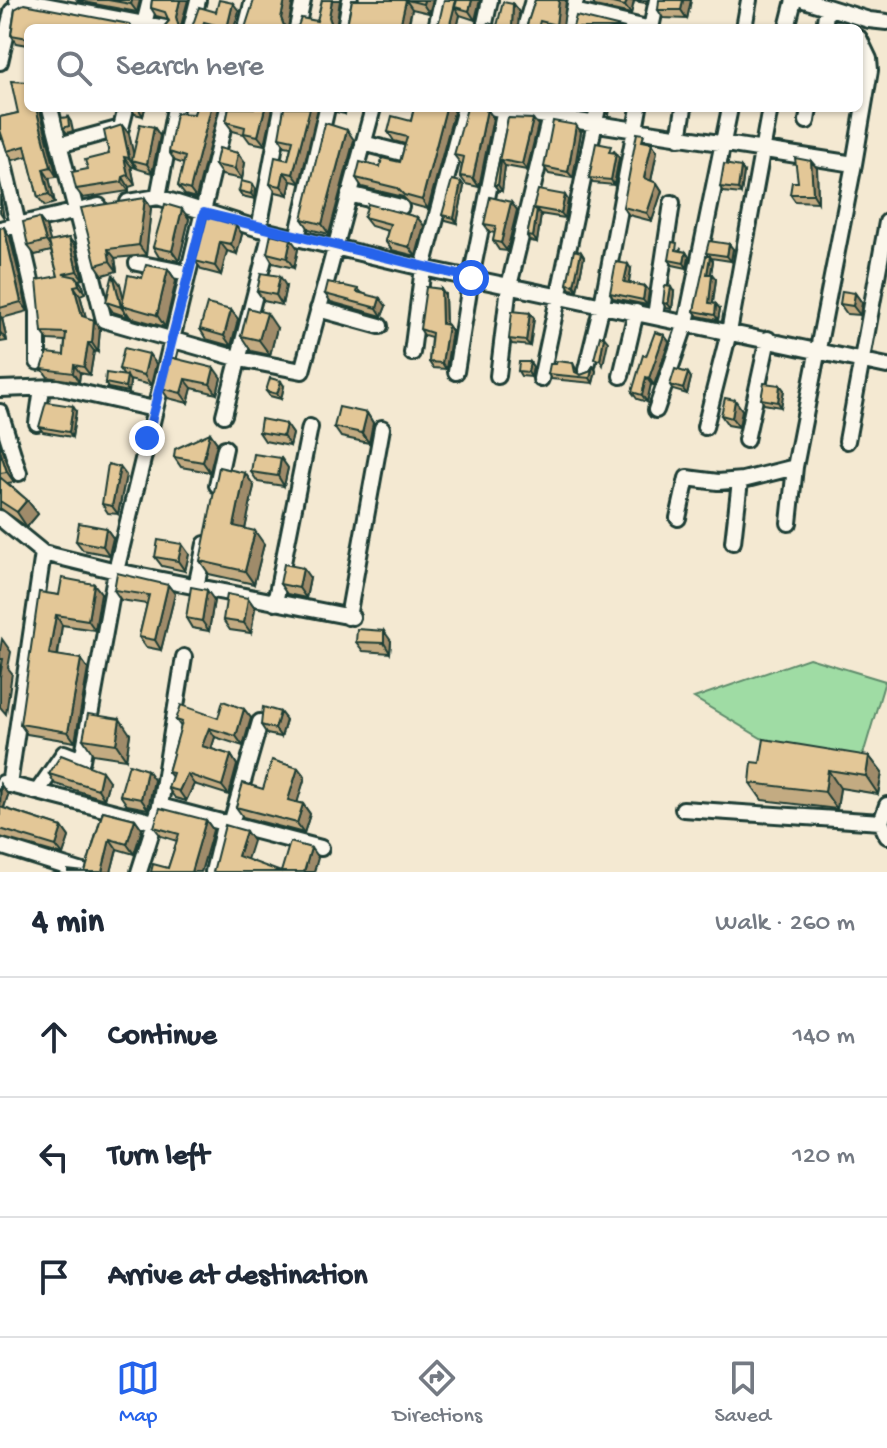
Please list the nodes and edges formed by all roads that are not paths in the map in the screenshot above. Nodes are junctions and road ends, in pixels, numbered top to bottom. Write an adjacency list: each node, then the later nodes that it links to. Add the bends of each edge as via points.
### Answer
1 (150, 0): 24 (street)
2 (198, 0): 25 (street)
3 (253, 0): 26 (street)
4 (303, 0): 27 (street)
5 (350, 0): 28 (street)
6 (442, 0): 29 (street)
7 (490, 0): 30 (street)
8 (533, 0): 31 (street)
9 (657, 0): 33 (street)
10 (749, 0): 34 (street)
11 (794, 0): 35 (street)
12 (804, 0): 18 (street)
13 (21, 2): 14 (street); 39 (street, via 12,11)
14 (50, 4): 20 (street)
15 (575, 5): 32 (street)
16 (887, 6): 21 (street)
17 (100, 7): 20 (street); 23 (street)
18 (827, 7): 19 (street); 36 (street)
19 (844, 13): 21 (street); 37 (street)
20 (69, 20)
21 (869, 20): 22 (street)
22 (887, 22)
23 (142, 24)
24 (144, 24)
25 (192, 24)
26 (247, 24)
27 (298, 24)
28 (346, 24)
29 (437, 24)
30 (485, 24)
31 (526, 24)
32 (636, 24)
33 (650, 24)
34 (745, 24)
35 (788, 24)
36 (825, 24)
37 (851, 24)
38 (863, 50): 40 (street, via 870,70)
39 (0, 62)
40 (863, 111)
41 (51, 112): 61 (street)
42 (125, 112): 61 (street, via 121,128)
43 (174, 112): 68 (street)
44 (227, 112): 72 (street)
45 (281, 112): 76 (street)
46 (326, 112): 77 (street)
47 (372, 112): 60 (street)
48 (464, 112): 80 (street)
49 (500, 112): 82 (street)
50 (551, 112): 57 (street); 83 (street)
51 (597, 112): 57 (street)
52 (638, 112): 58 (street)
53 (683, 112): 59 (street)
54 (729, 112): 62 (street)
55 (769, 112): 64 (street)
56 (863, 112): 66 (street)
57 (595, 125): 58 (street); 84 (street)
58 (635, 132): 59 (street); 85 (street)
59 (679, 138): 62 (street)
60 (363, 143): 65 (street); 67 (street)
61 (59, 145): 71 (street)
62 (722, 145): 64 (street); 89 (street)
63 (0, 147): 74 (street)
64 (761, 149): 66 (street); 91 (street)
65 (402, 153)
66 (854, 164): 94 (street)
67 (349, 194): 70 (street); 78 (street)
68 (158, 197): 71 (street); 72 (street)
69 (672, 203): 88 (street)
70 (401, 207)
71 (74, 210): 74 (street); 92 (street, via 104,320)
72 (204, 213): 76 (street); 81 (street)
73 (887, 222): 98 (street)
74 (17, 223): 75 (street); 97 (street, via 38,311)
75 (0, 229)
76 (265, 230): 77 (street); 96 (street)
77 (297, 238): 78 (street)
78 (333, 247): 80 (street); 86 (street)
79 (137, 263): 81 (street)
80 (423, 268): 82 (street); 95 (street)
81 (188, 273): 92 (street)
82 (471, 278): 83 (street); 101 (street)
83 (509, 286): 84 (street); 102 (street)
84 (556, 295): 85 (street); 104 (street)
85 (602, 305): 87 (street); 100 (street)
86 (318, 309): 90 (street); 96 (street, via 302,371)
87 (636, 312): 88 (street); 103 (street)
88 (655, 316): 89 (street)
89 (686, 323): 91 (street); 108 (street)
90 (380, 326)
91 (729, 332): 93 (street); 113 (street)
92 (171, 339): 96 (street); 107 (street)
93 (768, 339): 94 (street); 115 (street)
94 (817, 349): 98 (street); 118 (street)
95 (412, 353)
96 (240, 359): 110 (street)
97 (38, 362)
98 (862, 363): 99 (street); 116 (street)
99 (887, 366)
100 (586, 370)
101 (456, 372)
102 (498, 376)
103 (621, 376)
104 (541, 379)
105 (42, 388): 106 (street); 107 (street); 111 (street)
106 (0, 389)
107 (154, 409): 128 (street)
108 (656, 410)
109 (0, 412): 119 (street)
110 (224, 415)
111 (37, 423)
112 (310, 427): 130 (street)
113 (705, 427)
114 (382, 428): 130 (street, via 350,617)
115 (746, 440)
116 (847, 441)
117 (225, 448): 121 (street)
118 (796, 466): 120 (street); 124 (street)
119 (19, 473)
120 (740, 481): 123 (street, via 687,478); 126 (street)
121 (215, 495)
122 (0, 518): 127 (street)
123 (678, 518)
124 (789, 523)
125 (209, 525): 129 (street)
126 (733, 542)
127 (41, 551): 128 (street); 133 (street)
128 (116, 571): 129 (street); 134 (street, via 82,760 64,753)
129 (196, 587): 130 (street)
130 (275, 603)
131 (184, 657): 136 (street)
132 (260, 722): 139 (street)
133 (5, 783): 134 (street)
134 (37, 792): 138 (street)
135 (887, 805): 140 (street)
136 (160, 806): 138 (street); 139 (street)
137 (683, 809): 140 (street)
138 (154, 822): 144 (street)
139 (228, 823): 142 (street); 145 (street)
140 (884, 829)
141 (0, 846): 143 (street)
142 (321, 848)
143 (83, 872)
144 (139, 872)
145 (213, 872)

